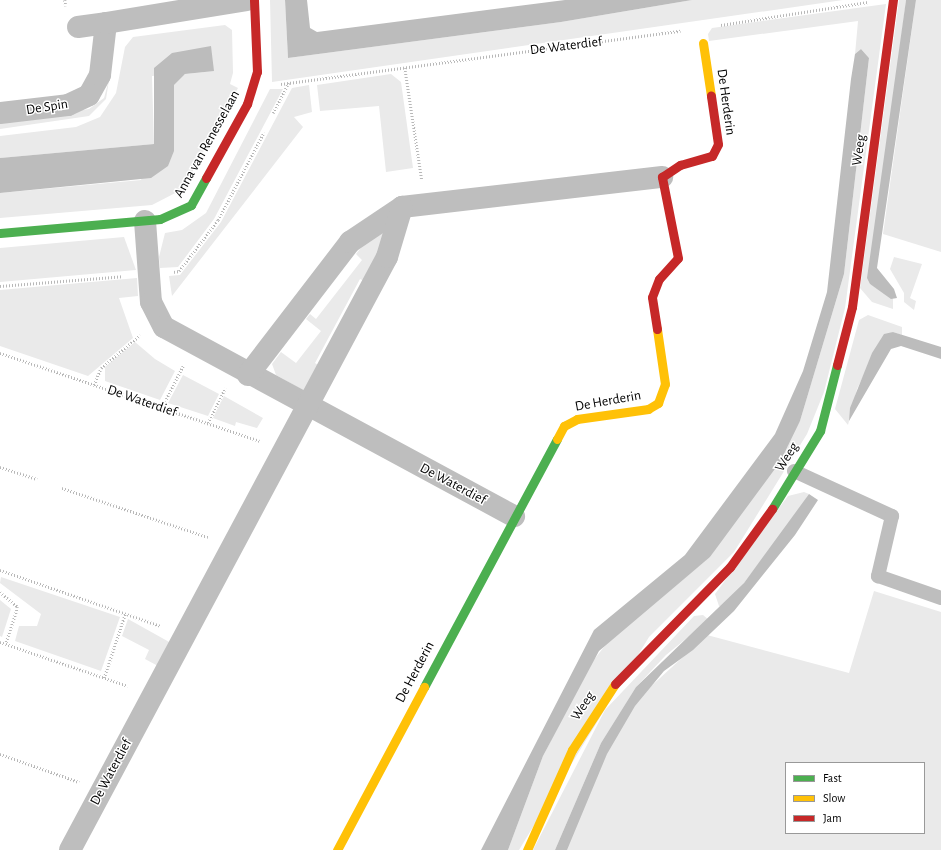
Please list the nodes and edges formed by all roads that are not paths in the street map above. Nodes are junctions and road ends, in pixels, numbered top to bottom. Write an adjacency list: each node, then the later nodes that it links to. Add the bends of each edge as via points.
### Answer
1 (246, 0): 4 (street)
2 (254, 0): 10 (street, Anna van Renesselaan, via 257,72 247,104 194,201 174,216)
3 (893, 0): 14 (street, Weeg, via 852,307 820,431)
4 (106, 23): 5 (street); 7 (street, De Spin, via 100,75 89,96 68,105)
5 (78, 27)
6 (703, 43): 8 (street, De Herderin, via 718,144 712,156 680,165)
7 (0, 113)
8 (662, 176): 9 (street); 15 (street, De Herderin, via 678,258 659,279 652,298 665,384 658,403 648,409 578,419 564,426)
9 (402, 207): 12 (street, via 350,242); 13 (street, De Waterdief, via 387,257)
10 (145, 221): 11 (street, Anna van Renesselaan); 12 (street, De Waterdief, via 151,302 158,320)
11 (0, 233)
12 (242, 372): 13 (street, De Waterdief)
13 (307, 406): 15 (street, De Waterdief); 17 (street, De Waterdief)
14 (794, 471): 16 (lane, via 892,516 878,576); 19 (street, Weeg, via 770,513 730,567 614,685 572,750)
15 (514, 516): 18 (street, De Herderin)
16 (941, 598)
17 (70, 850)
18 (337, 850)
19 (526, 850)

